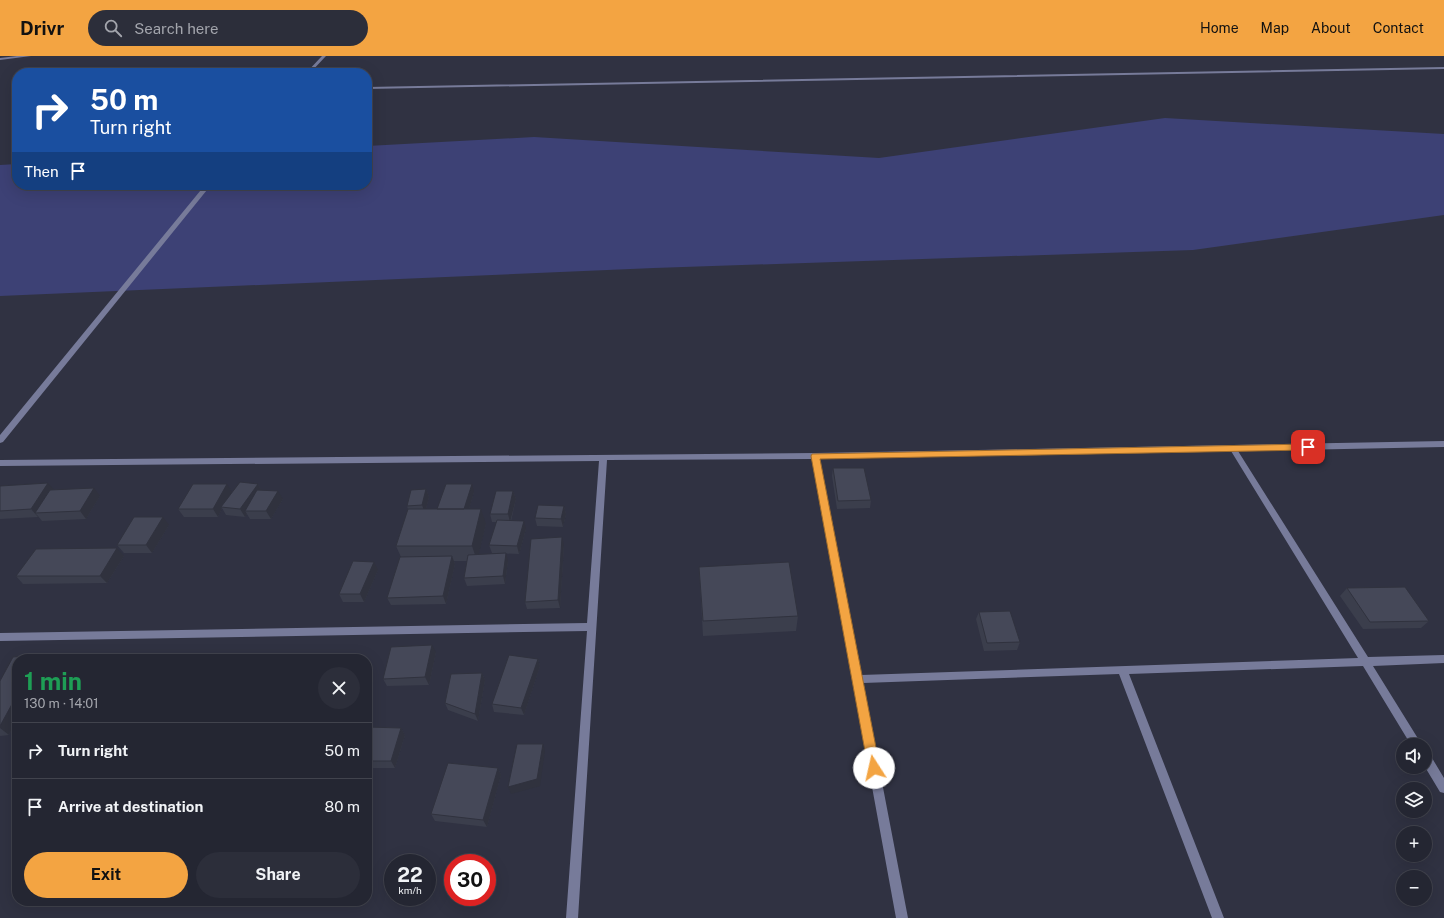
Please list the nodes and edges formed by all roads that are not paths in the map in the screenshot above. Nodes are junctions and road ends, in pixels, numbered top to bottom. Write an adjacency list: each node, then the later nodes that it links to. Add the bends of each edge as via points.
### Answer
1 (29, 56): 3 (street)
2 (324, 56): 4 (street)
3 (0, 59)
4 (313, 68)
5 (1444, 68): 6 (street)
6 (372, 88)
7 (204, 190): 8 (street)
8 (0, 440)
9 (1444, 444): 10 (street)
10 (1233, 448): 11 (street); 17 (street)
11 (815, 456): 12 (street); 19 (street)
12 (603, 457): 13 (street); 14 (street)
13 (0, 463)
14 (592, 627): 15 (street); 23 (street)
15 (0, 637)
16 (1444, 659): 17 (street)
17 (1365, 660): 18 (street); 20 (street)
18 (1122, 669): 19 (street); 25 (street)
19 (857, 679): 24 (street)
20 (1414, 738)
21 (1432, 768): 22 (street)
22 (1444, 788)
23 (572, 918)
24 (902, 918)
25 (1218, 918)

